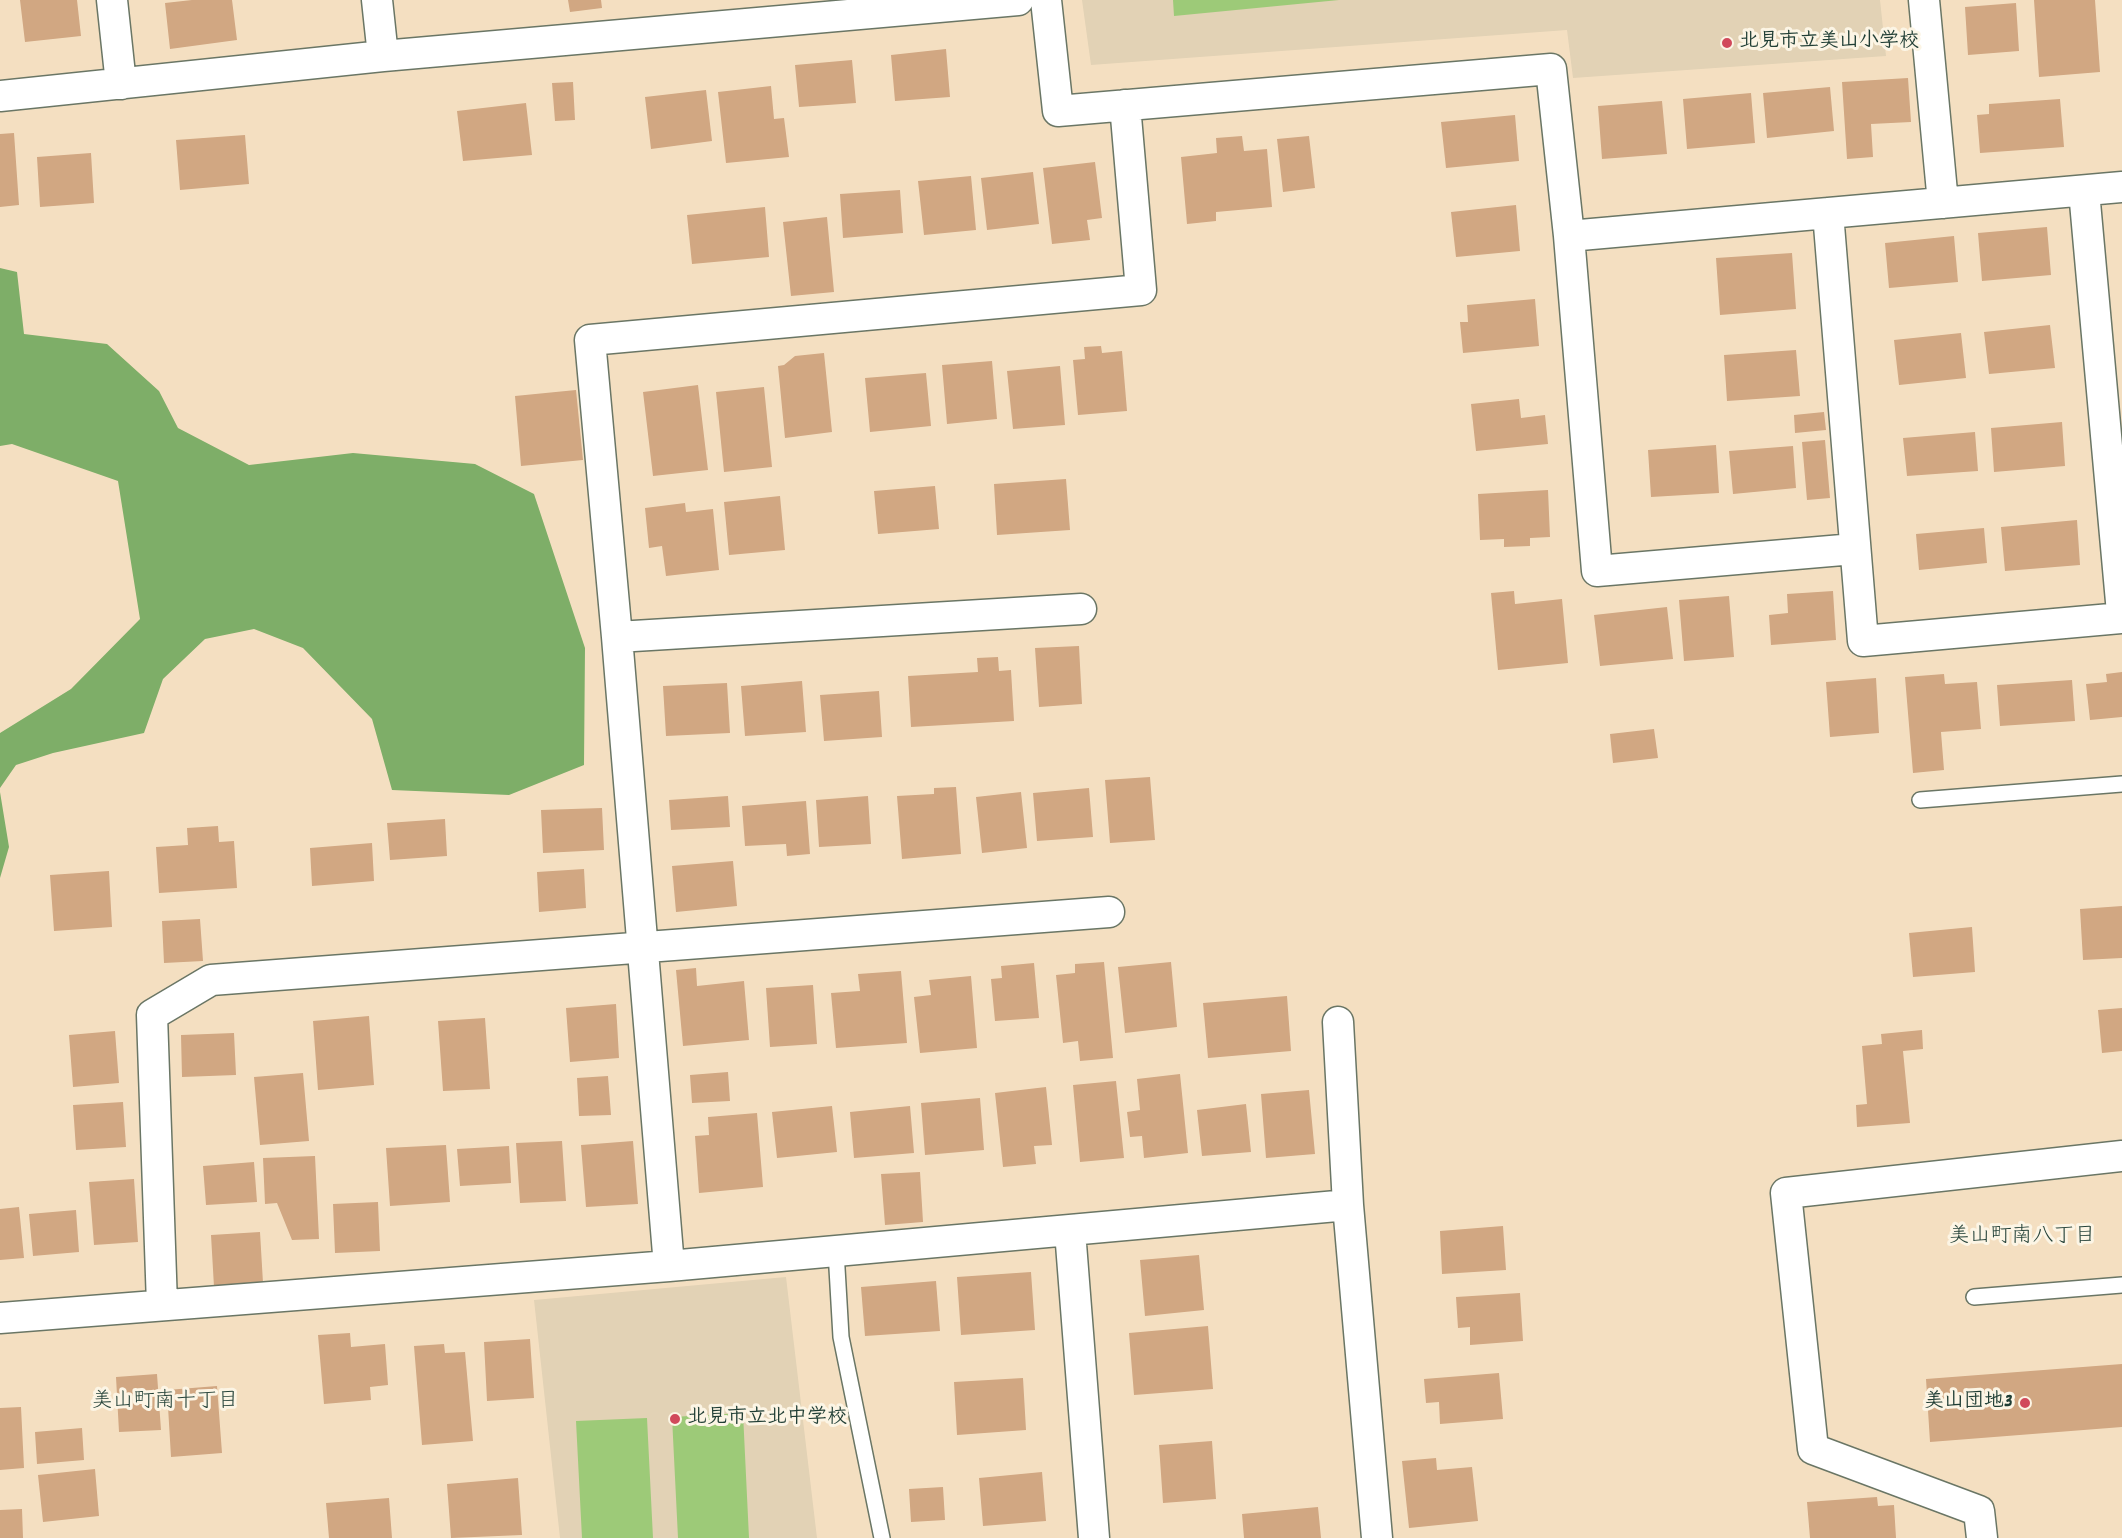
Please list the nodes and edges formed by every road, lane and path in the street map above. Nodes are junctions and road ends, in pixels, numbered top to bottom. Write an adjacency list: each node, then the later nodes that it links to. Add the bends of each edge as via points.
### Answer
1 (112, 0): 8 (street)
2 (378, 0): 7 (street)
3 (1018, 0): 6 (street)
4 (1046, 0): 10 (street, via 1058,111)
5 (1924, 0): 13 (street)
6 (771, 12): 7 (street)
7 (383, 56): 8 (street)
8 (121, 84): 9 (street)
9 (0, 96)
10 (1125, 105): 15 (street, via 1551,69); 20 (street, via 1141,290 590,340)
11 (2122, 188): 12 (street)
12 (2084, 191): 13 (street); 18 (street)
13 (1943, 203): 14 (street)
14 (1828, 213): 15 (street); 16 (street)
15 (1569, 236): 16 (street, via 1597,571)
16 (1854, 549): 19 (street, via 1863,641)
17 (1081, 609): 20 (street)
18 (2122, 613)
19 (2122, 618)
20 (617, 637): 24 (street)
21 (2122, 784): 22 (lane)
22 (1920, 800)
23 (1109, 912): 24 (street)
24 (644, 948): 30 (street); 33 (street, via 211,980 152,1015)
25 (1338, 1022): 27 (street)
26 (2122, 1156): 38 (street, via 1786,1193 1813,1449 1979,1511)
27 (1348, 1205): 28 (street); 37 (street)
28 (1070, 1231): 29 (street); 36 (street)
29 (836, 1251): 30 (street); 35 (lane, via 842,1337)
30 (669, 1266): 33 (street)
31 (2122, 1286): 32 (lane)
32 (1974, 1297)
33 (162, 1305): 34 (street)
34 (0, 1318)
35 (882, 1538)
36 (1094, 1538)
37 (1377, 1538)
38 (1982, 1538)

